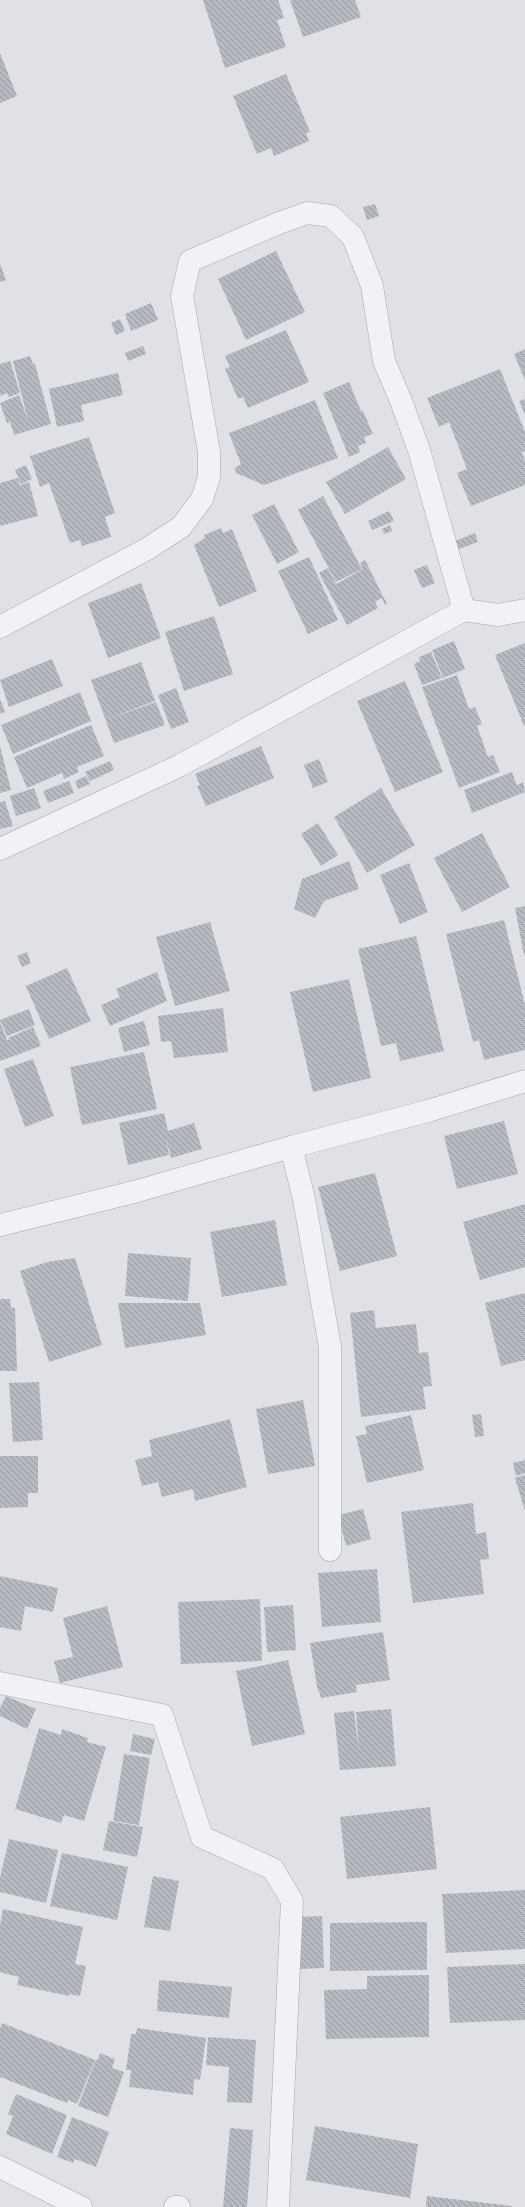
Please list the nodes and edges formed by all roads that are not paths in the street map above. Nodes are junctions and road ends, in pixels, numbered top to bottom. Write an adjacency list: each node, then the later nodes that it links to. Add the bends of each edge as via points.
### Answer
1 (464, 610): 2 (street, via 498,615); 3 (street, via 419,450 384,362 372,286 353,237 331,216 307,213 279,222 190,261 182,296 209,452 209,477 202,499 181,527 140,552); 4 (street, via 179,766)
2 (525, 610)
3 (0, 627)
4 (0, 849)
5 (525, 1081): 6 (street, via 428,1111)
6 (291, 1147): 7 (street, via 134,1192); 8 (street, via 304,1199 330,1347)
7 (0, 1225)
8 (330, 1550)
9 (0, 1683): 14 (street, via 162,1715 202,1837 273,1869 292,1901)
10 (0, 2167): 11 (street)
11 (81, 2207)
12 (175, 2207): 13 (street)
13 (179, 2207)
14 (278, 2207)

